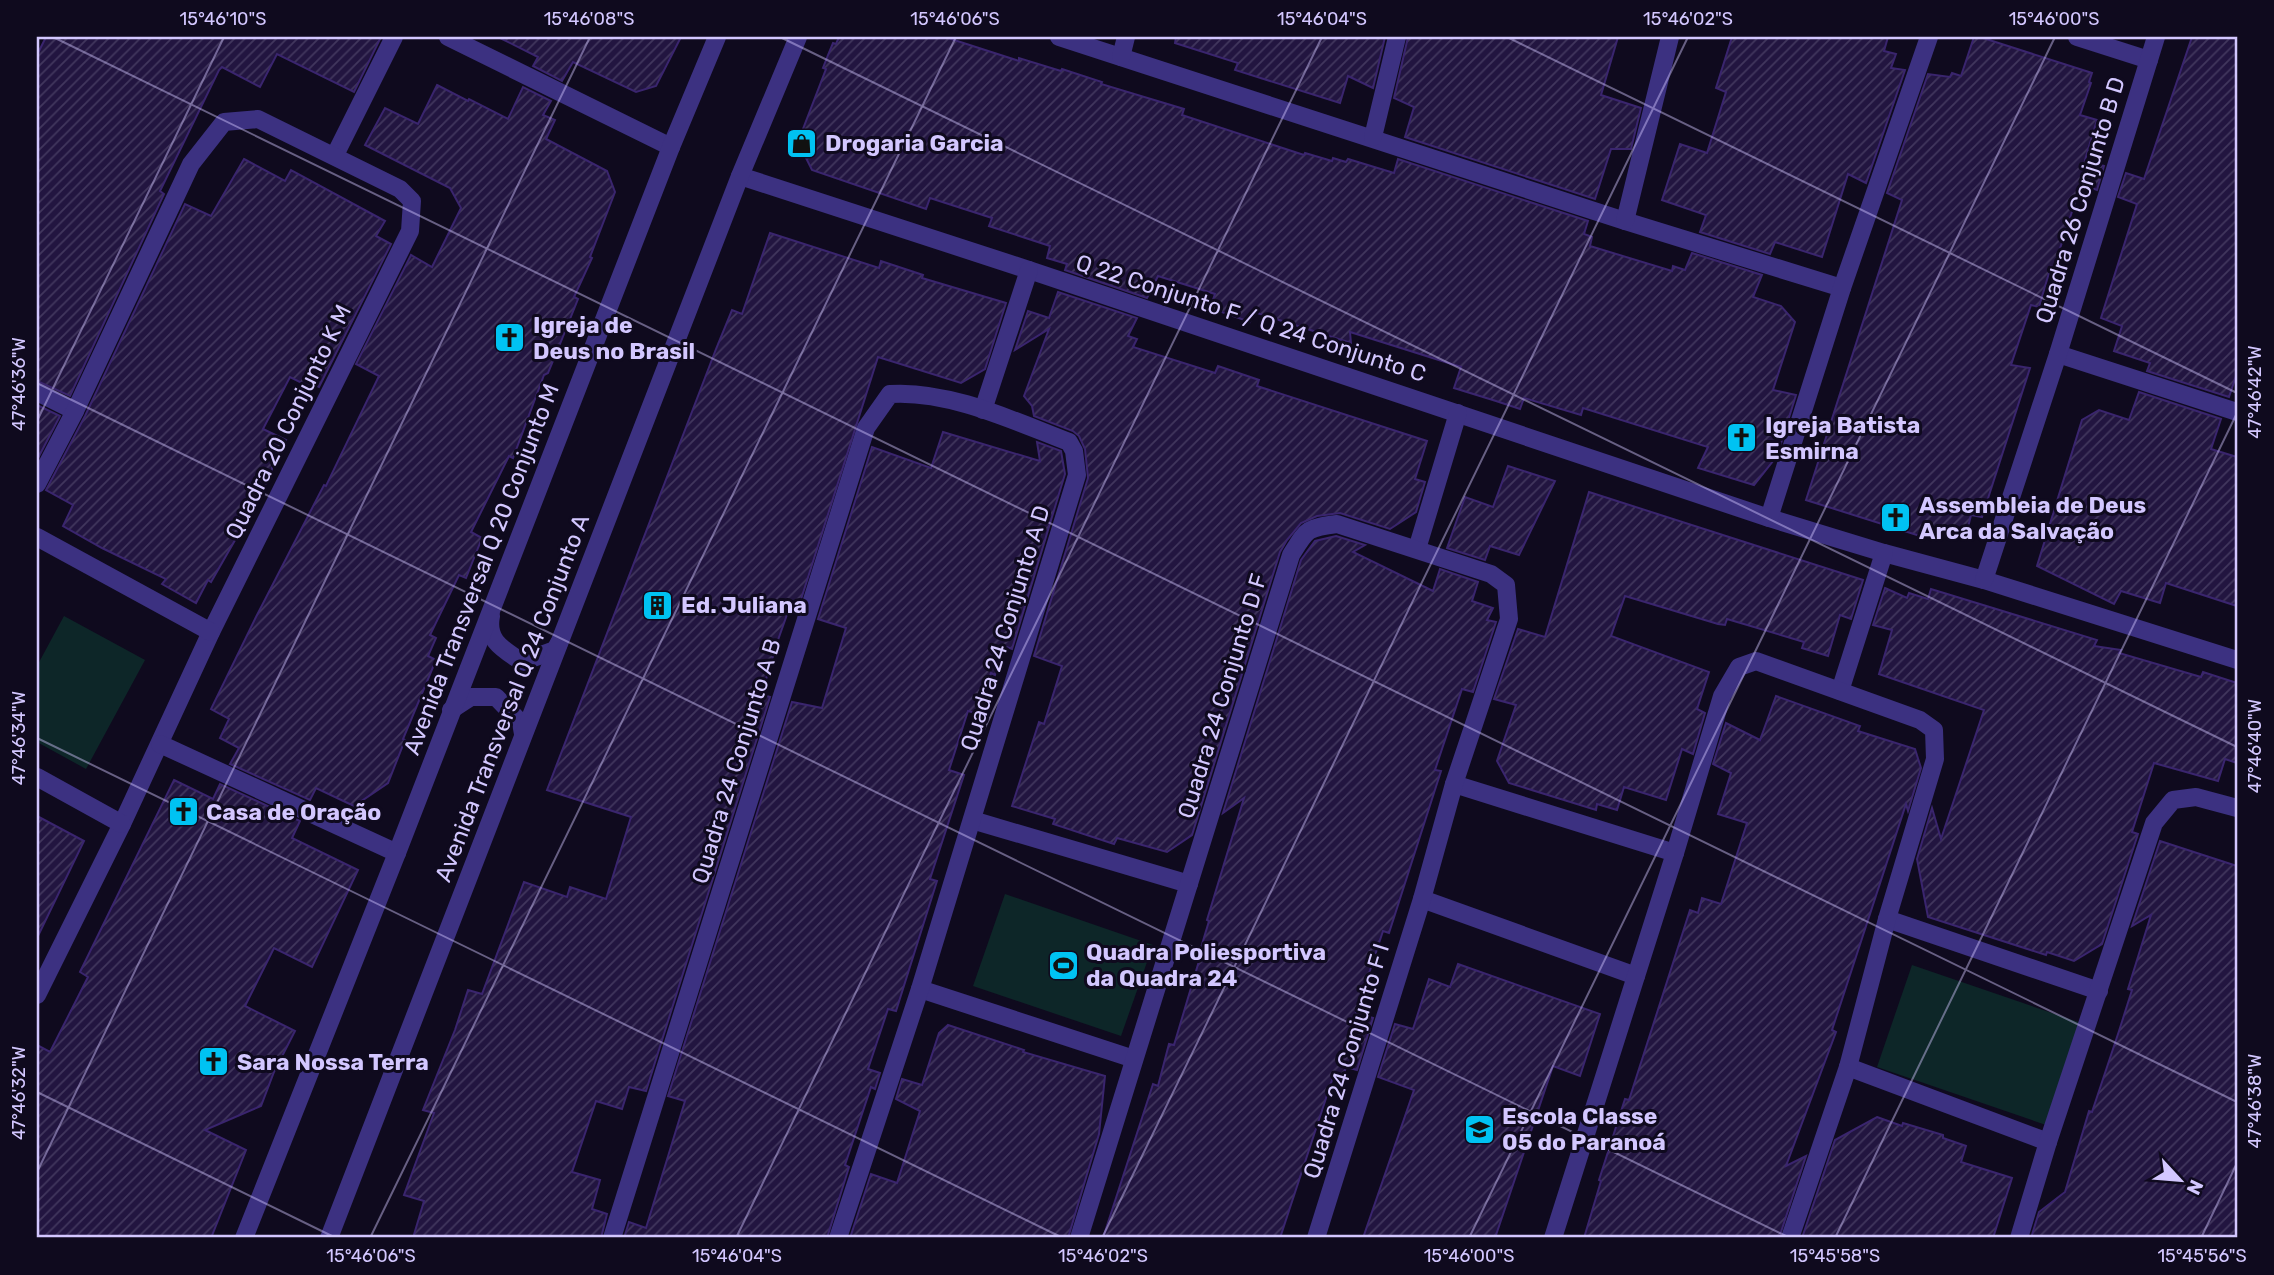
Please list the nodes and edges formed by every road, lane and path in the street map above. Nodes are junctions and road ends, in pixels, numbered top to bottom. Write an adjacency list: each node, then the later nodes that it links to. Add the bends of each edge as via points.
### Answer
1 (394, 37): 16 (street)
2 (448, 37): 15 (street)
3 (717, 37): 15 (street, Avenida Transversal Q 20 Conjunto M)
4 (798, 37): 17 (street, Avenida Transversal Q 24 Conjunto A)
5 (1059, 37): 12 (street)
6 (1126, 37): 12 (street)
7 (1397, 37): 14 (street)
8 (1670, 37): 18 (street)
9 (1929, 37): 20 (street)
10 (2077, 37): 13 (street)
11 (2156, 37): 13 (street, Quadra 26 Conjunto B D)
12 (1121, 57): 14 (street)
13 (2149, 60): 21 (street, Quadra 26 Conjunto B D)
14 (1373, 137): 18 (street)
15 (671, 147): 33 (street, Avenida Transversal Q 20 Conjunto M)
16 (335, 155): 24 (street, via 258,119 224,122 191,164); 34 (street, Quadra 20 Conjunto K M, via 400,189 412,201 410,231)
17 (740, 176): 19 (street, Q 22 Conjunto F / Q 24 Conjunto C); 35 (street, Avenida Transversal Q 24 Conjunto A)
18 (1625, 221): 20 (street)
19 (1029, 270): 23 (street); 26 (street, Q 22 Conjunto F / Q 24 Conjunto C)
20 (1842, 288): 28 (street)
21 (2058, 354): 25 (street); 32 (street, Quadra 26 Conjunto B D)
22 (37, 392): 24 (street)
23 (983, 410): 44 (street, Quadra 24 Conjunto A D, via 1069,442 1077,475); 60 (street, Quadra 24 Conjunto A B, via 913,393 890,394 866,428)
24 (75, 411): 27 (street)
25 (2237, 412)
26 (1458, 413): 28 (street, Q 22 Conjunto F / Q 24 Conjunto C); 30 (street)
27 (37, 484)
28 (1769, 518): 31 (street, Q 22 Conjunto F / Q 24 Conjunto C)
29 (37, 537): 34 (street)
30 (1417, 549): 42 (street, Quadra 24 Conjunto F I, via 1491,574 1506,585 1509,618); 48 (street, Quadra 24 Conjunto D F, via 1337,524 1312,527 1305,534 1291,555)
31 (1884, 553): 32 (street, Q 22 Conjunto F / Q 24 Conjunto C); 37 (street)
32 (1984, 580): 36 (street, Q 22 Conjunto F / Q 24 Conjunto C)
33 (492, 609): 35 (street, via 489,626 494,643 522,662 555,650); 38 (street, Avenida Transversal Q 20 Conjunto M)
34 (211, 632): 40 (street, Quadra 20 Conjunto K M)
35 (564, 635): 39 (street, Avenida Transversal Q 24 Conjunto A)
36 (2237, 660)
37 (1840, 691): 47 (street, via 1756,660 1739,667 1722,695); 50 (street, via 1920,720 1934,730 1935,759)
38 (451, 710): 39 (street, via 471,697 496,697 521,723); 46 (street, Avenida Transversal Q 20 Conjunto M)
39 (523, 734): 59 (street, Avenida Transversal Q 24 Conjunto A)
40 (160, 744): 45 (street, Quadra 20 Conjunto K M); 46 (street)
41 (37, 777): 45 (street)
42 (1454, 784): 47 (street); 49 (street, Quadra 24 Conjunto F I)
43 (2237, 808): 53 (street, via 2196,797 2174,800 2154,823)
44 (972, 820): 48 (street); 52 (street, Quadra 24 Conjunto A D)
45 (122, 824): 54 (street, Quadra 20 Conjunto K M)
46 (397, 853): 58 (street, Avenida Transversal Q 20 Conjunto M)
47 (1675, 853): 51 (street)
48 (1189, 884): 55 (street, Quadra 24 Conjunto D F)
49 (1422, 899): 51 (street); 63 (street, Quadra 24 Conjunto F I)
50 (1888, 919): 53 (street); 56 (street)
51 (1636, 976): 64 (street)
52 (920, 989): 55 (street); 61 (street, Quadra 24 Conjunto A D)
53 (2099, 991): 57 (street)
54 (37, 995)
55 (1134, 1059): 62 (street, Quadra 24 Conjunto D F)
56 (1848, 1067): 57 (street); 65 (street)
57 (2048, 1142): 66 (street)
58 (244, 1238)
59 (329, 1238)
60 (612, 1238)
61 (838, 1238)
62 (1079, 1238)
63 (1315, 1238)
64 (1553, 1238)
65 (1790, 1238)
66 (2020, 1238)

